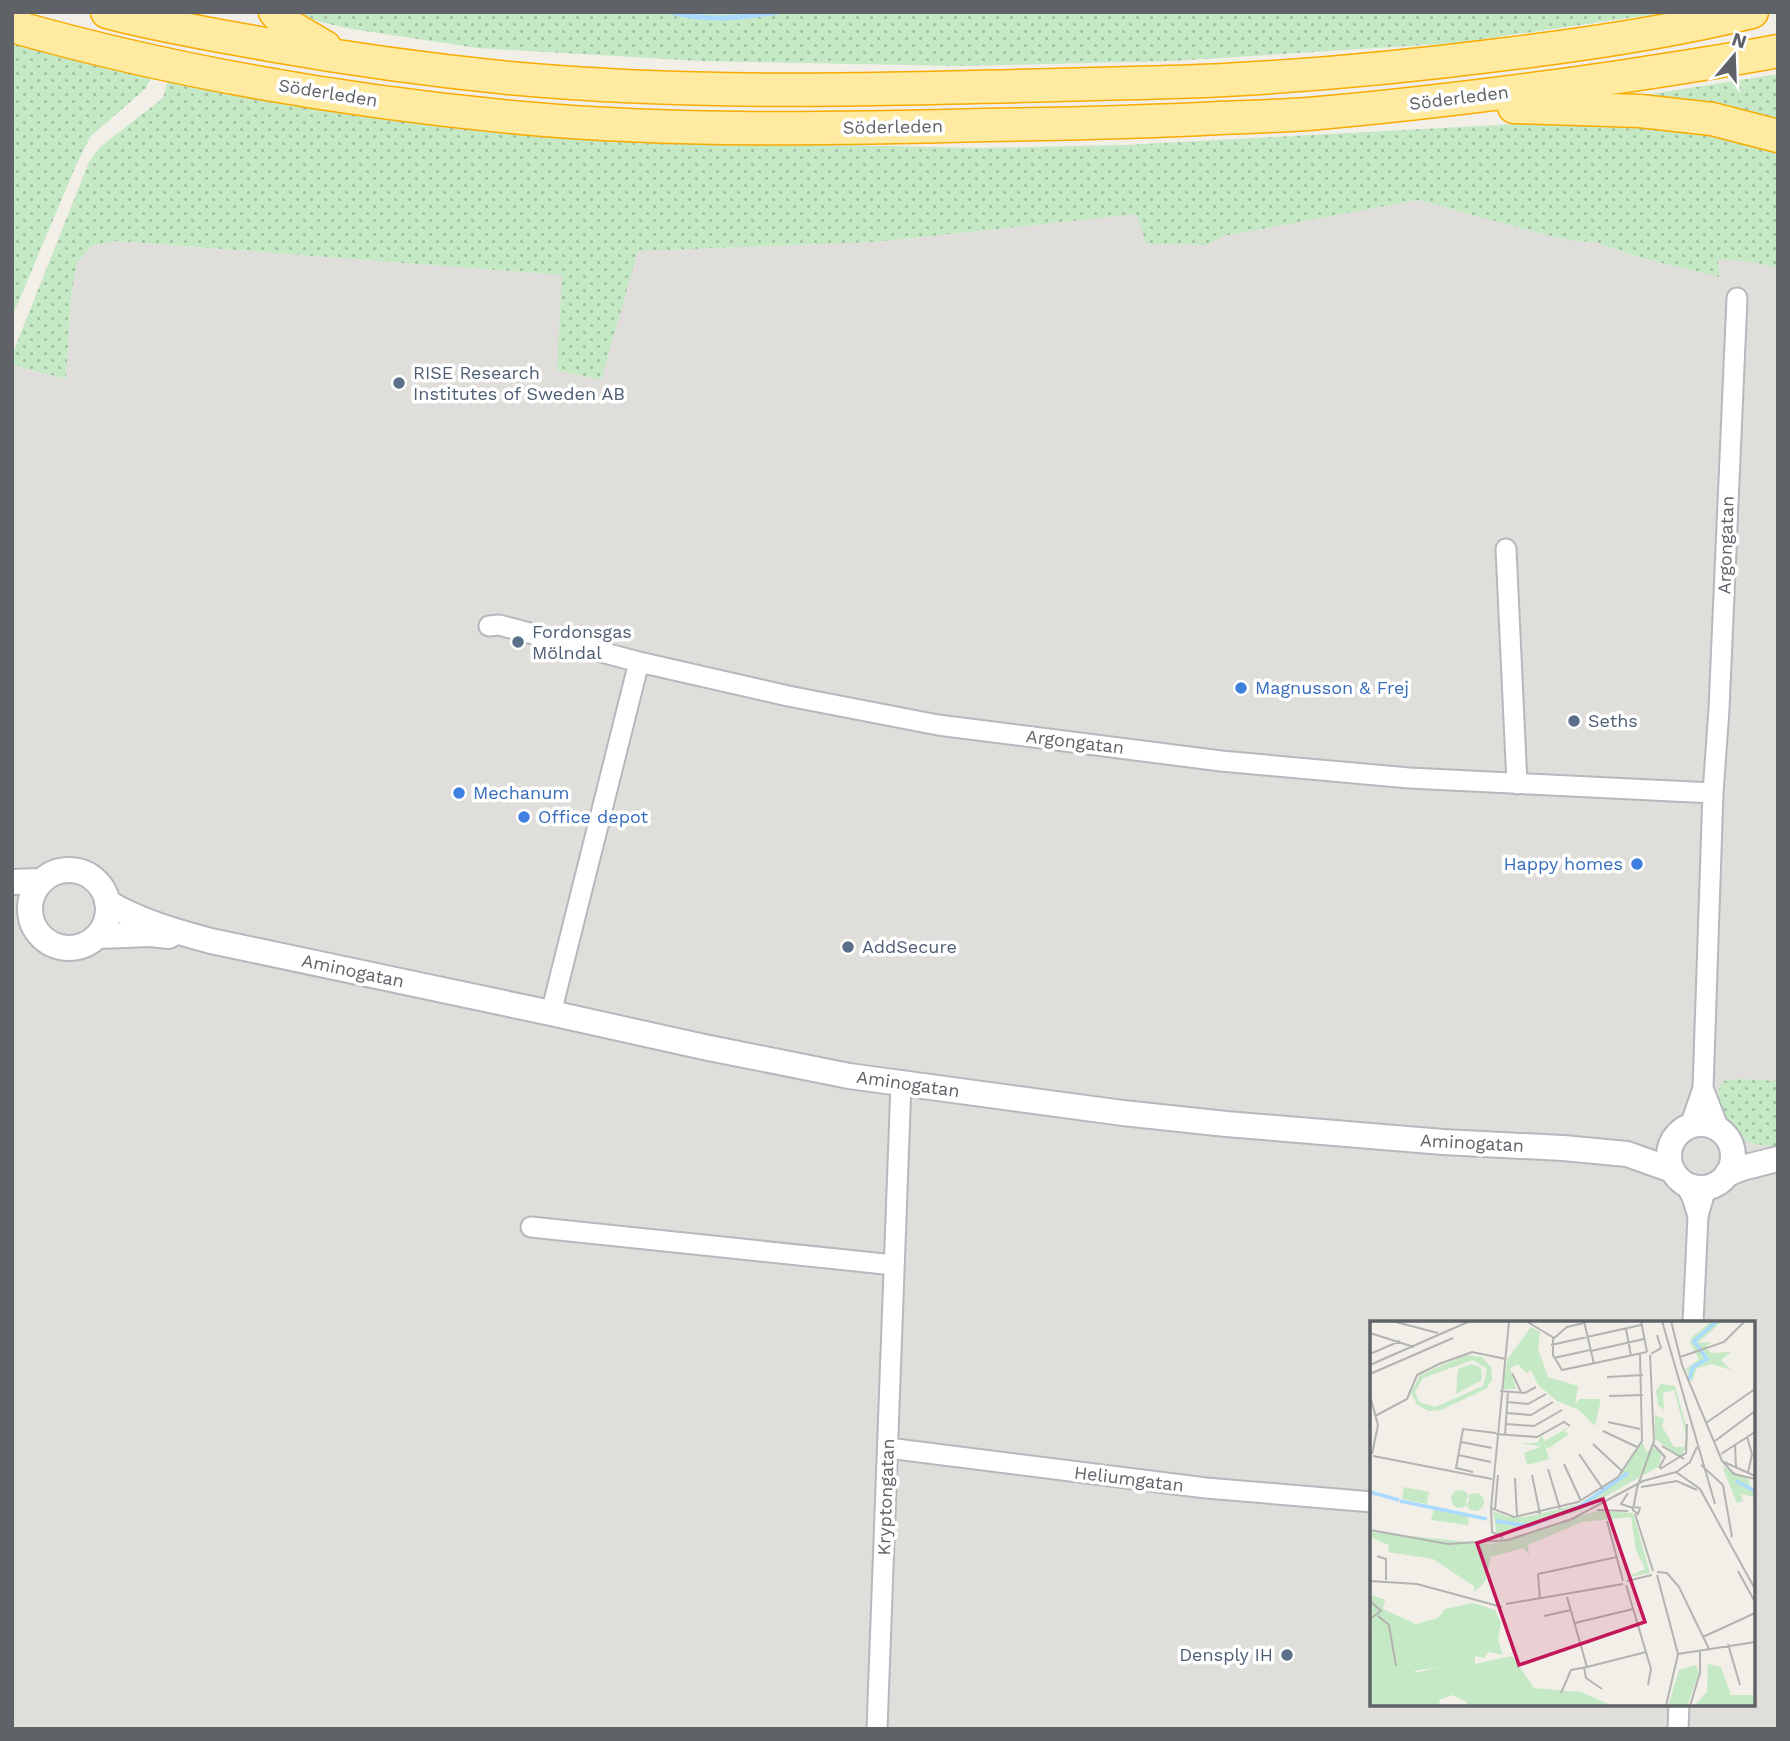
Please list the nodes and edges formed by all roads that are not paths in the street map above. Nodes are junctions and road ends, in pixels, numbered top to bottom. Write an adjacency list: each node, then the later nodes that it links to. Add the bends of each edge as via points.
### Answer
1 (107, 12): 6 (highway)
2 (275, 12): 6 (highway, via 286,24)
3 (1752, 12): 6 (highway, via 1662,32 1521,52 1220,80 886,89 670,87 512,78)
4 (12, 26): 7 (highway, Söderleden, via 239,79 385,102 625,125 857,128 1040,124 1304,114)
5 (1778, 51): 7 (highway, Söderleden)
6 (345, 58)
7 (1415, 104): 8 (highway, via 1640,111 1712,119)
8 (1778, 136)
9 (1737, 298): 14 (street, Argongatan)
10 (1506, 549): 13 (street)
11 (489, 626): 12 (street, Argongatan)
12 (639, 662): 13 (street, Argongatan, via 938,725 1221,761); 21 (street)
13 (1517, 784): 14 (street, Argongatan)
14 (1713, 793): 23 (street, Argongatan)
15 (41, 881): 16 (street, Aminogatan); 17 (street, Aminogatan, via 57,872 76,871 100,885); 18 (street, Aminogatan)
16 (12, 882)
17 (107, 902): 19 (street, via 107,920); 20 (street, Aminogatan)
18 (22, 914): 19 (street, Aminogatan, via 49,944 79,948)
19 (98, 936): 20 (street, Aminogatan)
20 (201, 938): 21 (street, Aminogatan)
21 (551, 1013): 22 (street, Aminogatan)
22 (901, 1084): 26 (street, Aminogatan, via 1226,1124); 32 (street, Kryptongatan)
23 (1703, 1088): 24 (street, Argongatan); 25 (street, Argongatan)
24 (1683, 1131): 25 (street, via 1710,1125); 26 (street, Aminogatan); 28 (street, via 1669,1153)
25 (1725, 1137): 27 (street); 29 (street, via 1733,1154 1732,1165)
26 (1627, 1154): 28 (street, Aminogatan)
27 (1778, 1158): 29 (street)
28 (1679, 1177): 29 (street, via 1702,1188); 30 (street)
29 (1719, 1180): 30 (street, via 1704,1195)
30 (1698, 1216): 33 (street)
31 (531, 1227): 32 (street)
32 (894, 1265): 34 (street, Kryptongatan)
33 (1693, 1321)
34 (887, 1448): 35 (street, Heliumgatan, via 1206,1488); 37 (street, Kryptongatan)
35 (1370, 1502)
36 (1679, 1706): 38 (street)
37 (877, 1729)
38 (1678, 1729)

